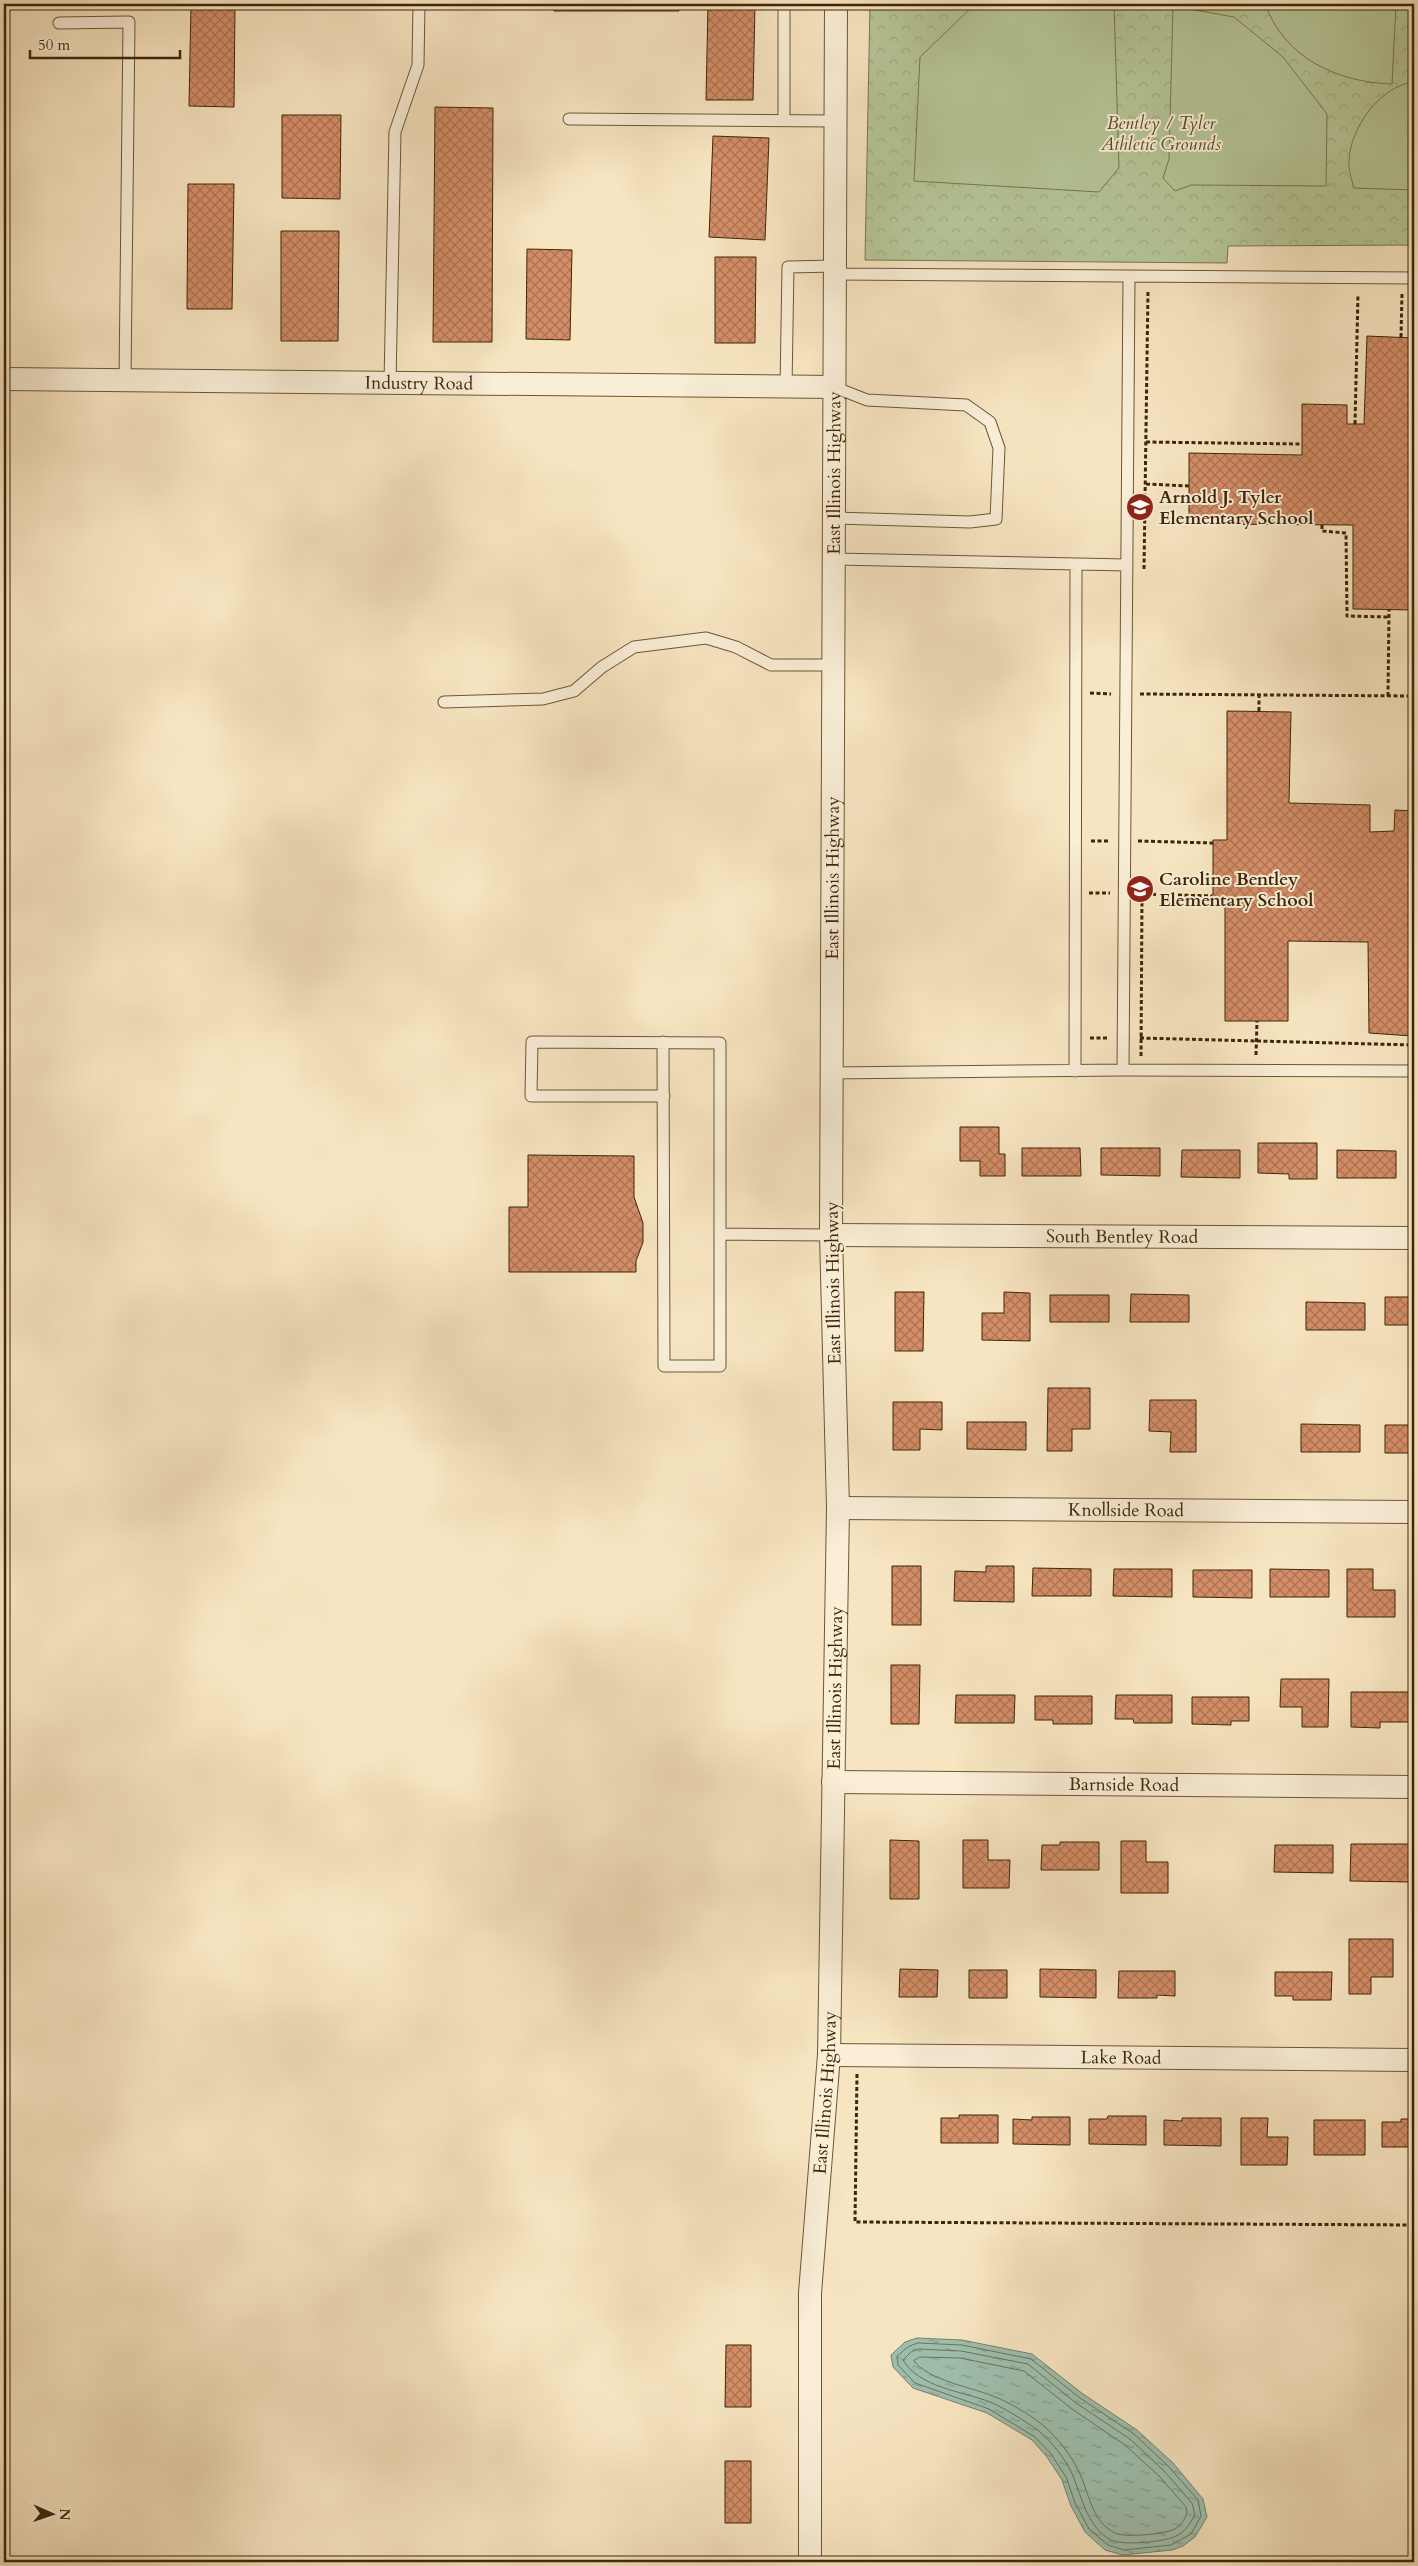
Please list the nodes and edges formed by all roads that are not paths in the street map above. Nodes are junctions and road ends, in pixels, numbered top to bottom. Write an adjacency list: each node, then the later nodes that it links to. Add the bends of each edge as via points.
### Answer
1 (419, 4): 13 (lane, via 418,65 394,132)
2 (836, 4): 7 (street, East Illinois Highway)
3 (784, 10): 6 (lane)
4 (59, 23): 12 (lane, via 129,22)
5 (569, 118): 6 (lane)
6 (784, 120): 7 (lane)
7 (834, 121): 8 (street, East Illinois Highway)
8 (835, 270): 9 (lane); 14 (lane, via 788,267); 15 (street, East Illinois Highway)
9 (1129, 276): 10 (lane); 19 (lane)
10 (1414, 278)
11 (4, 379): 12 (street, Industry Road)
12 (125, 380): 13 (street, Industry Road)
13 (390, 383): 14 (street, Industry Road)
14 (786, 387): 15 (street, Industry Road)
15 (834, 388): 16 (street, East Illinois Highway); 16 (lane, via 867,400 966,405 990,422 999,448 996,519 970,522)
16 (834, 518): 17 (street, East Illinois Highway)
17 (835, 559): 18 (lane); 20 (street, East Illinois Highway)
18 (1076, 564): 19 (lane); 24 (lane)
19 (1127, 565): 23 (lane)
20 (834, 665): 21 (lane, via 771,665 736,647 706,638 634,647 602,666 574,691 543,699); 26 (street, East Illinois Highway)
21 (444, 702)
22 (663, 1042): 27 (lane); 27 (lane, via 532,1042 532,1096); 28 (lane, via 720,1043)
23 (1124, 1070): 24 (lane); 25 (lane)
24 (1074, 1071): 26 (lane)
25 (1414, 1072)
26 (831, 1074): 29 (street, East Illinois Highway)
27 (664, 1096): 28 (lane, via 664,1366 720,1366)
28 (720, 1234): 29 (lane)
29 (832, 1235): 30 (street, South Bentley Road); 31 (street, East Illinois Highway)
30 (1414, 1238)
31 (838, 1508): 32 (street, Knollside Road); 33 (street, East Illinois Highway)
32 (1414, 1512)
33 (833, 1782): 34 (street, Barnside Road); 35 (street, East Illinois Highway)
34 (1414, 1787)
35 (829, 2055): 36 (street, Lake Road); 37 (street, East Illinois Highway, via 810,2293)
36 (1414, 2060)
37 (810, 2562)

